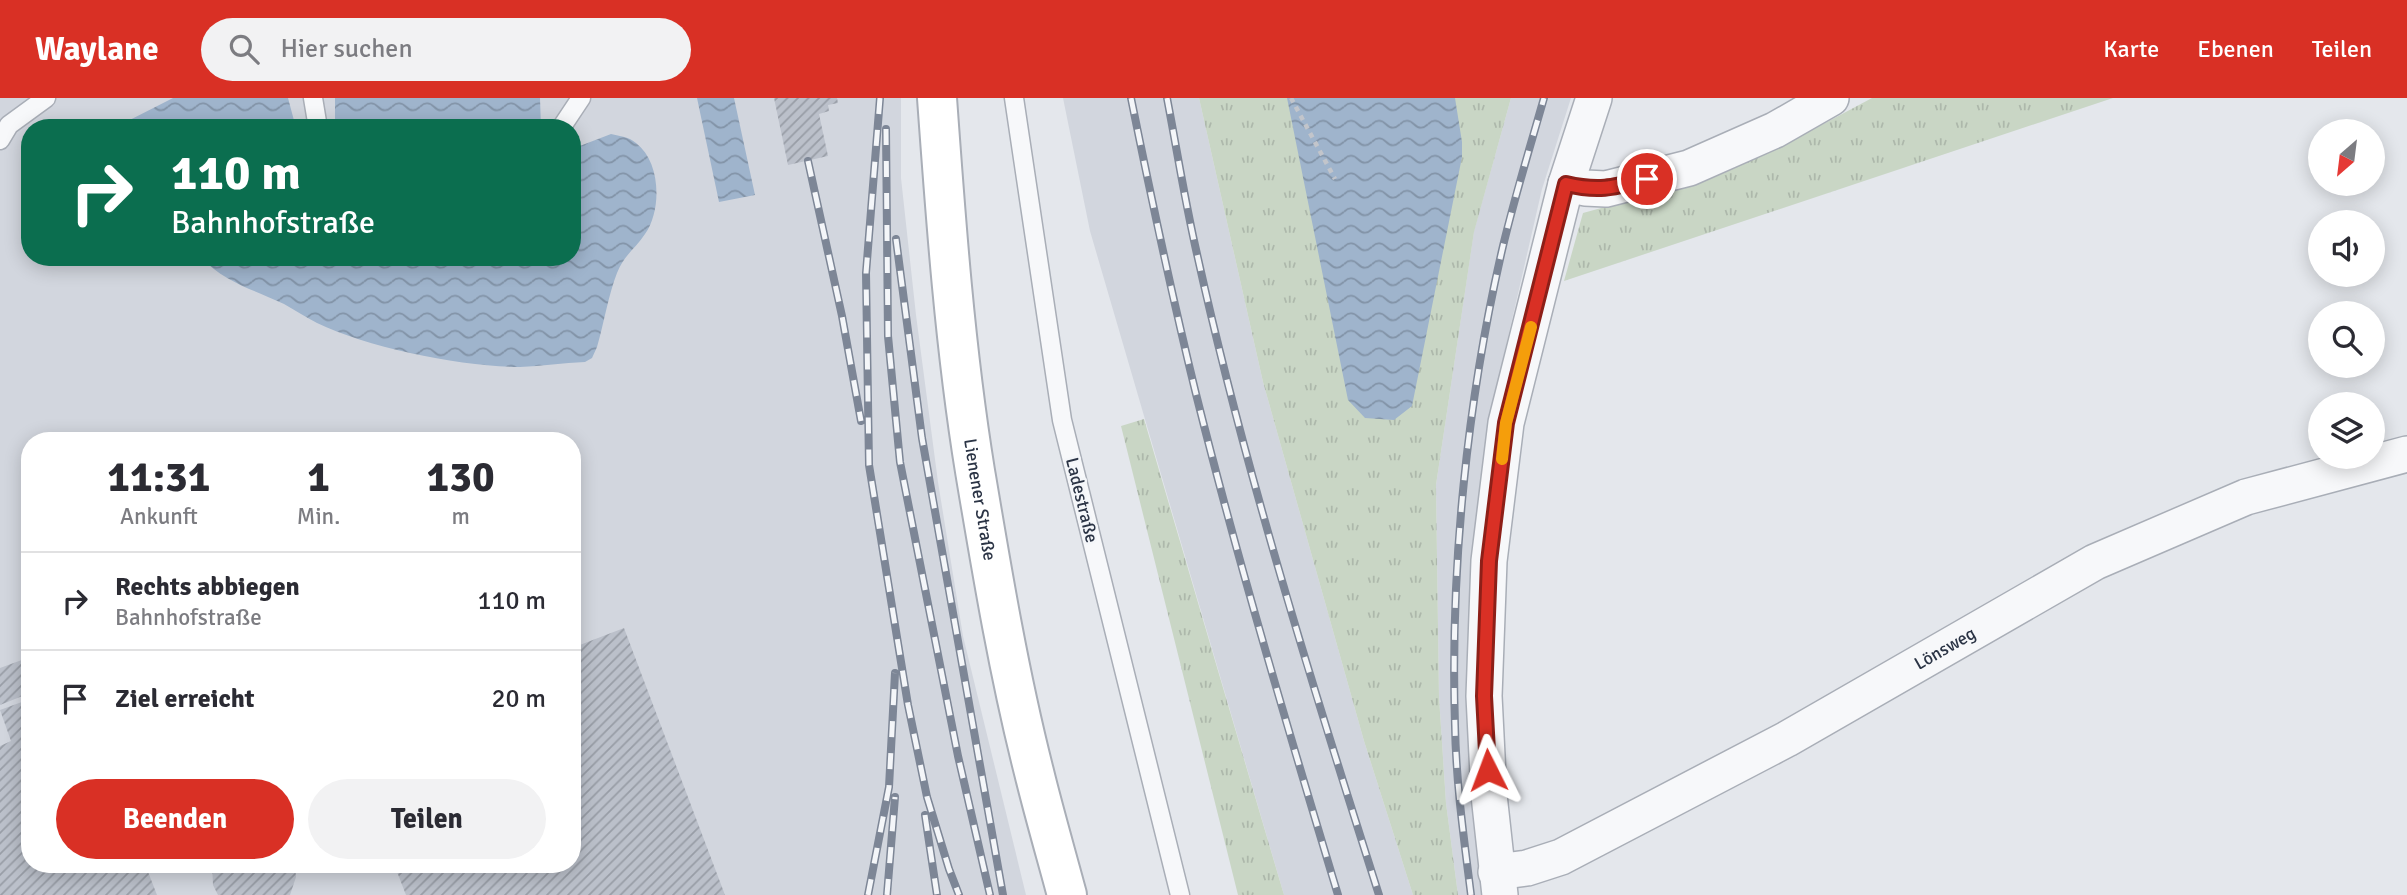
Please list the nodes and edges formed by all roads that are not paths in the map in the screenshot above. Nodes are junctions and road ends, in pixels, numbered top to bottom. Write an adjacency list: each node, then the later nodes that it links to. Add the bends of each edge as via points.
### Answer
1 (46, 98): 10 (lane, via 9,125)
2 (313, 98): 8 (lane)
3 (581, 98): 9 (lane)
4 (937, 98): 14 (street, Lienener Straße, via 945,219 975,469 1033,770)
5 (1014, 98): 15 (lane, Ladestraße, via 1062,420)
6 (1594, 98): 11 (street)
7 (1831, 98): 11 (street, via 1775,130 1689,168 1606,189)
8 (316, 119)
9 (567, 119)
10 (0, 140)
11 (1566, 184): 13 (street, via 1506,423 1489,561 1484,696)
12 (2407, 454): 13 (street, Lönsweg, via 2246,497 2095,562 1787,738 1561,857)
13 (1498, 883)
14 (1067, 895)
15 (1180, 895)

